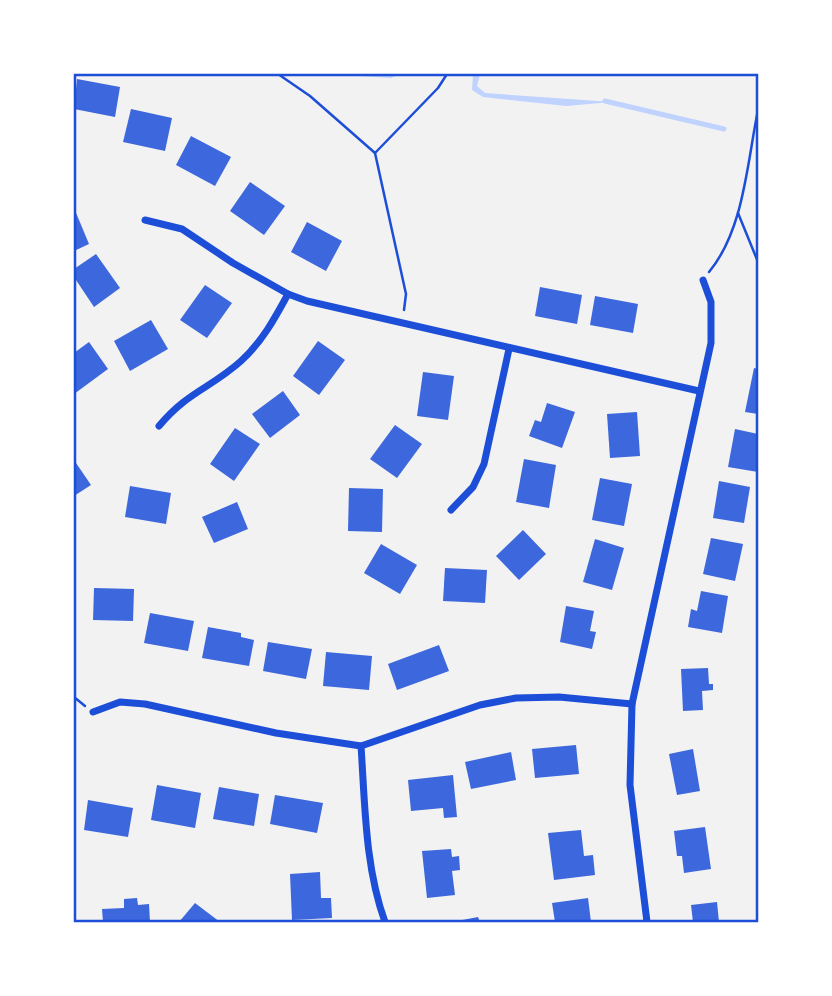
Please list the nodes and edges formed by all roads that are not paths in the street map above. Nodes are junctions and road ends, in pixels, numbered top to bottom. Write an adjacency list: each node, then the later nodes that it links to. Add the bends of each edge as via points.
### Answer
1 (145, 220): 3 (street, via 182,229)
2 (702, 280): 5 (street, via 712,302 713,329)
3 (288, 293): 4 (street); 6 (street, via 252,350 228,372 178,403)
4 (509, 349): 5 (street); 7 (street, via 484,464 473,487)
5 (699, 391): 8 (street)
6 (159, 426)
7 (451, 510)
8 (632, 704): 10 (street, via 559,696 516,698 480,705); 12 (street, via 630,785)
9 (93, 712): 10 (street, via 120,702 133,703)
10 (361, 746): 11 (street, via 367,835)
11 (385, 922)
12 (647, 922)

